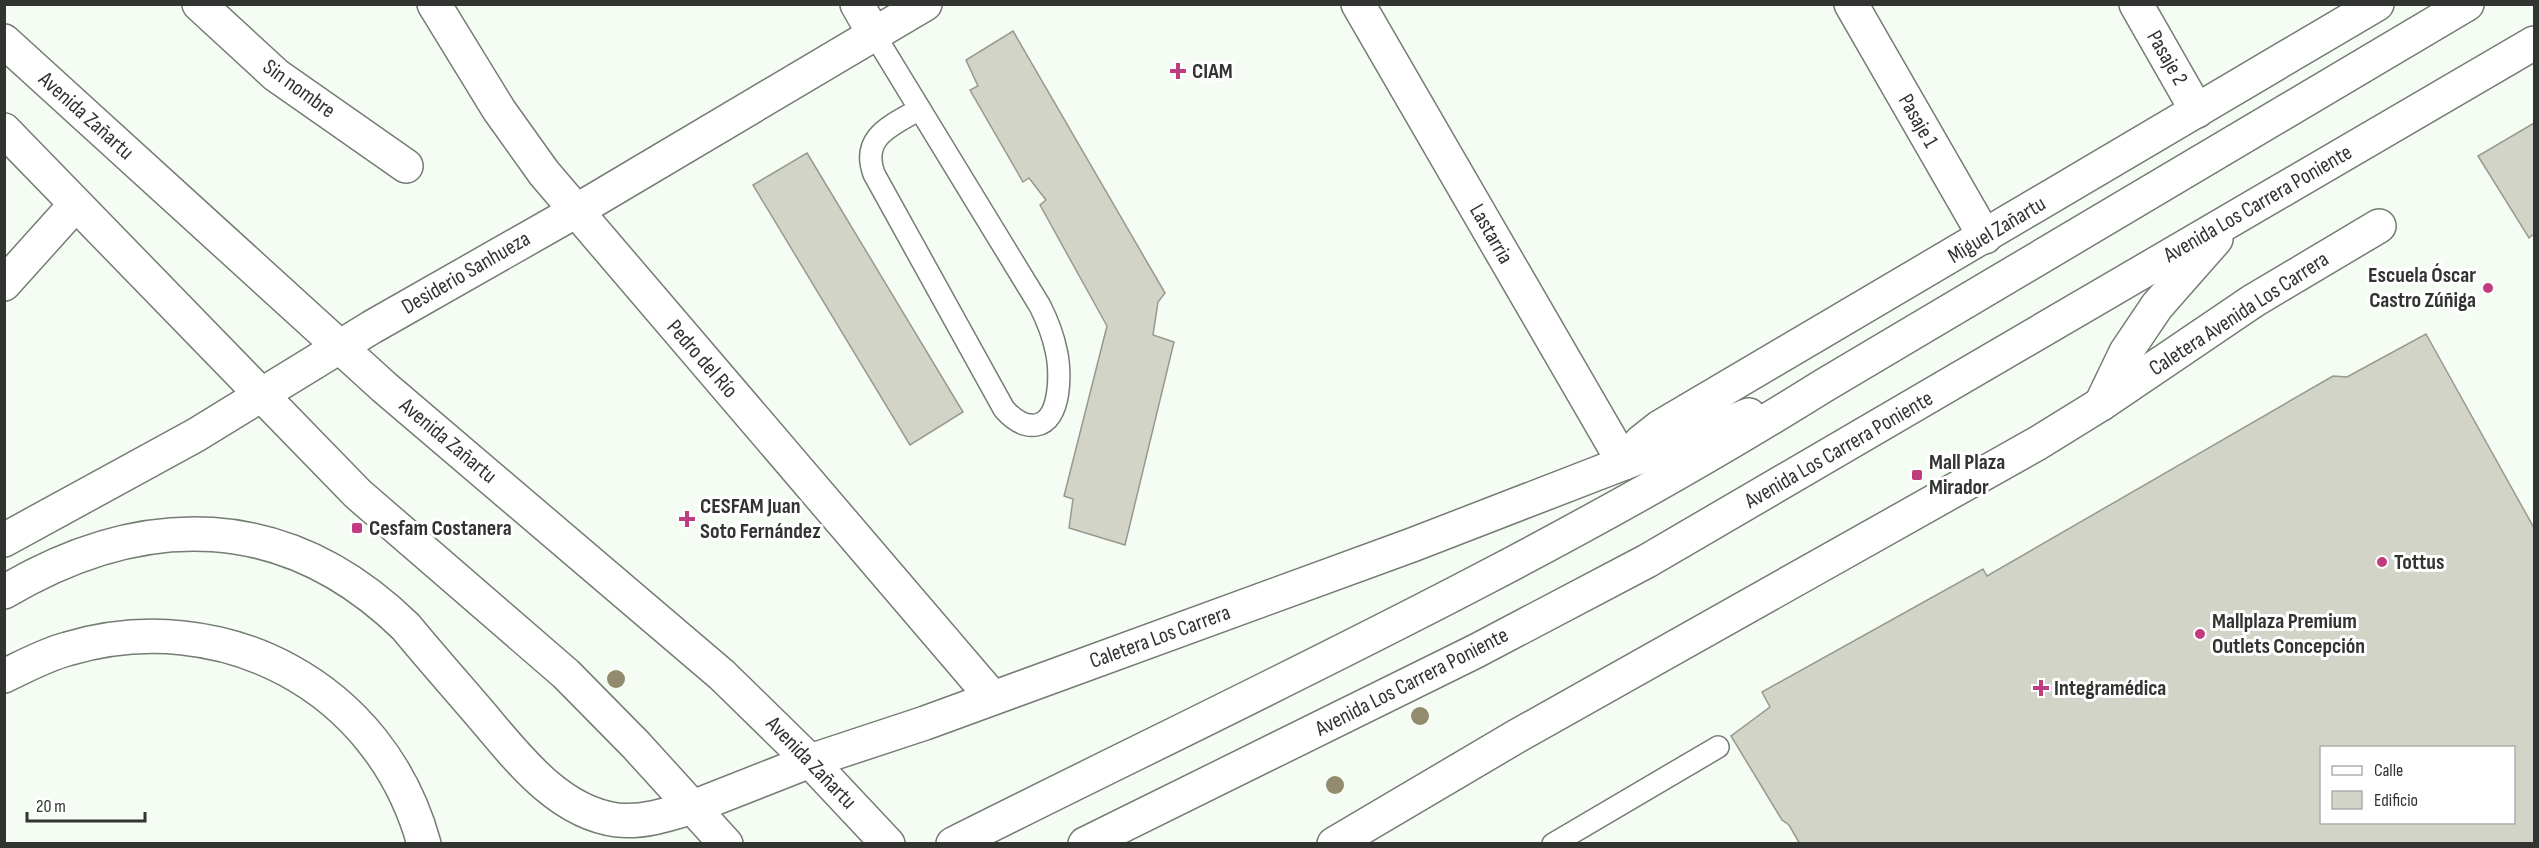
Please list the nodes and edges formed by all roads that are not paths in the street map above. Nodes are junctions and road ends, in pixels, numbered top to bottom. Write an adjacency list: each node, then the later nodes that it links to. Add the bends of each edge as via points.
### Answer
1 (199, 4): 16 (street, Sin nombre, via 276,75)
2 (434, 4): 18 (street, Pedro del Río, via 500,110)
3 (857, 4): 10 (street)
4 (925, 4): 10 (street, Desiderio Sanhueza)
5 (1358, 4): 27 (street, Lastarria)
6 (1851, 4): 21 (street, Pasaje 1)
7 (2136, 4): 14 (street, Pasaje 2)
8 (2377, 4): 14 (street, Miguel Zañartu)
9 (2467, 4): 24 (street)
10 (874, 34): 13 (lane); 18 (street, Desiderio Sanhueza)
11 (4, 41): 23 (street, Avenida Zañartu)
12 (2535, 43): 19 (street, Avenida Los Carrera Poniente)
13 (920, 109): 13 (lane, via 1047,321 1057,352 1058,386 1053,413 1037,425 1017,421 1004,409 874,174 870,156 877,138)
14 (2197, 111): 21 (street, Miguel Zañartu)
15 (4, 130): 17 (street)
16 (406, 165)
17 (75, 205): 22 (street); 25 (street)
18 (576, 211): 23 (street, Desiderio Sanhueza); 31 (street, Pedro del Río)
19 (2235, 217): 26 (street, via 2157,306 2126,352); 39 (street, Avenida Los Carrera Poniente, via 1647,561 1476,651)
20 (2379, 226): 26 (street, Caletera Avenida Los Carrera, via 2253,301)
21 (1985, 237): 27 (street, Miguel Zañartu, via 1660,427)
22 (4, 284)
23 (340, 347): 25 (street, Desiderio Sanhueza); 33 (street, Avenida Zañartu, via 722,675)
24 (1823, 386): 27 (street, Caletera Los Carrera); 38 (street, via 1725,447 1573,532)
25 (261, 395): 28 (street, Desiderio Sanhueza); 34 (street, via 358,494 566,674)
26 (2101, 404): 40 (street)
27 (1624, 463): 31 (street, Caletera Los Carrera)
28 (4, 540)
29 (4, 591): 34 (street, Caletera Los Carrera, via 92,549 133,539 209,535 278,547 337,573 384,606 522,762 573,804 617,820 667,815)
30 (4, 675): 35 (street, via 67,649 142,637 203,640 258,655 321,689 380,749 408,798)
31 (992, 698): 33 (street, Caletera Los Carrera)
32 (1718, 747): 41 (lane)
33 (810, 761): 34 (street, Caletera Los Carrera); 37 (street, Avenida Zañartu)
34 (693, 807): 36 (street)
35 (424, 843)
36 (726, 843)
37 (888, 843)
38 (953, 843)
39 (1085, 843)
40 (1334, 843)
41 (1553, 843)

